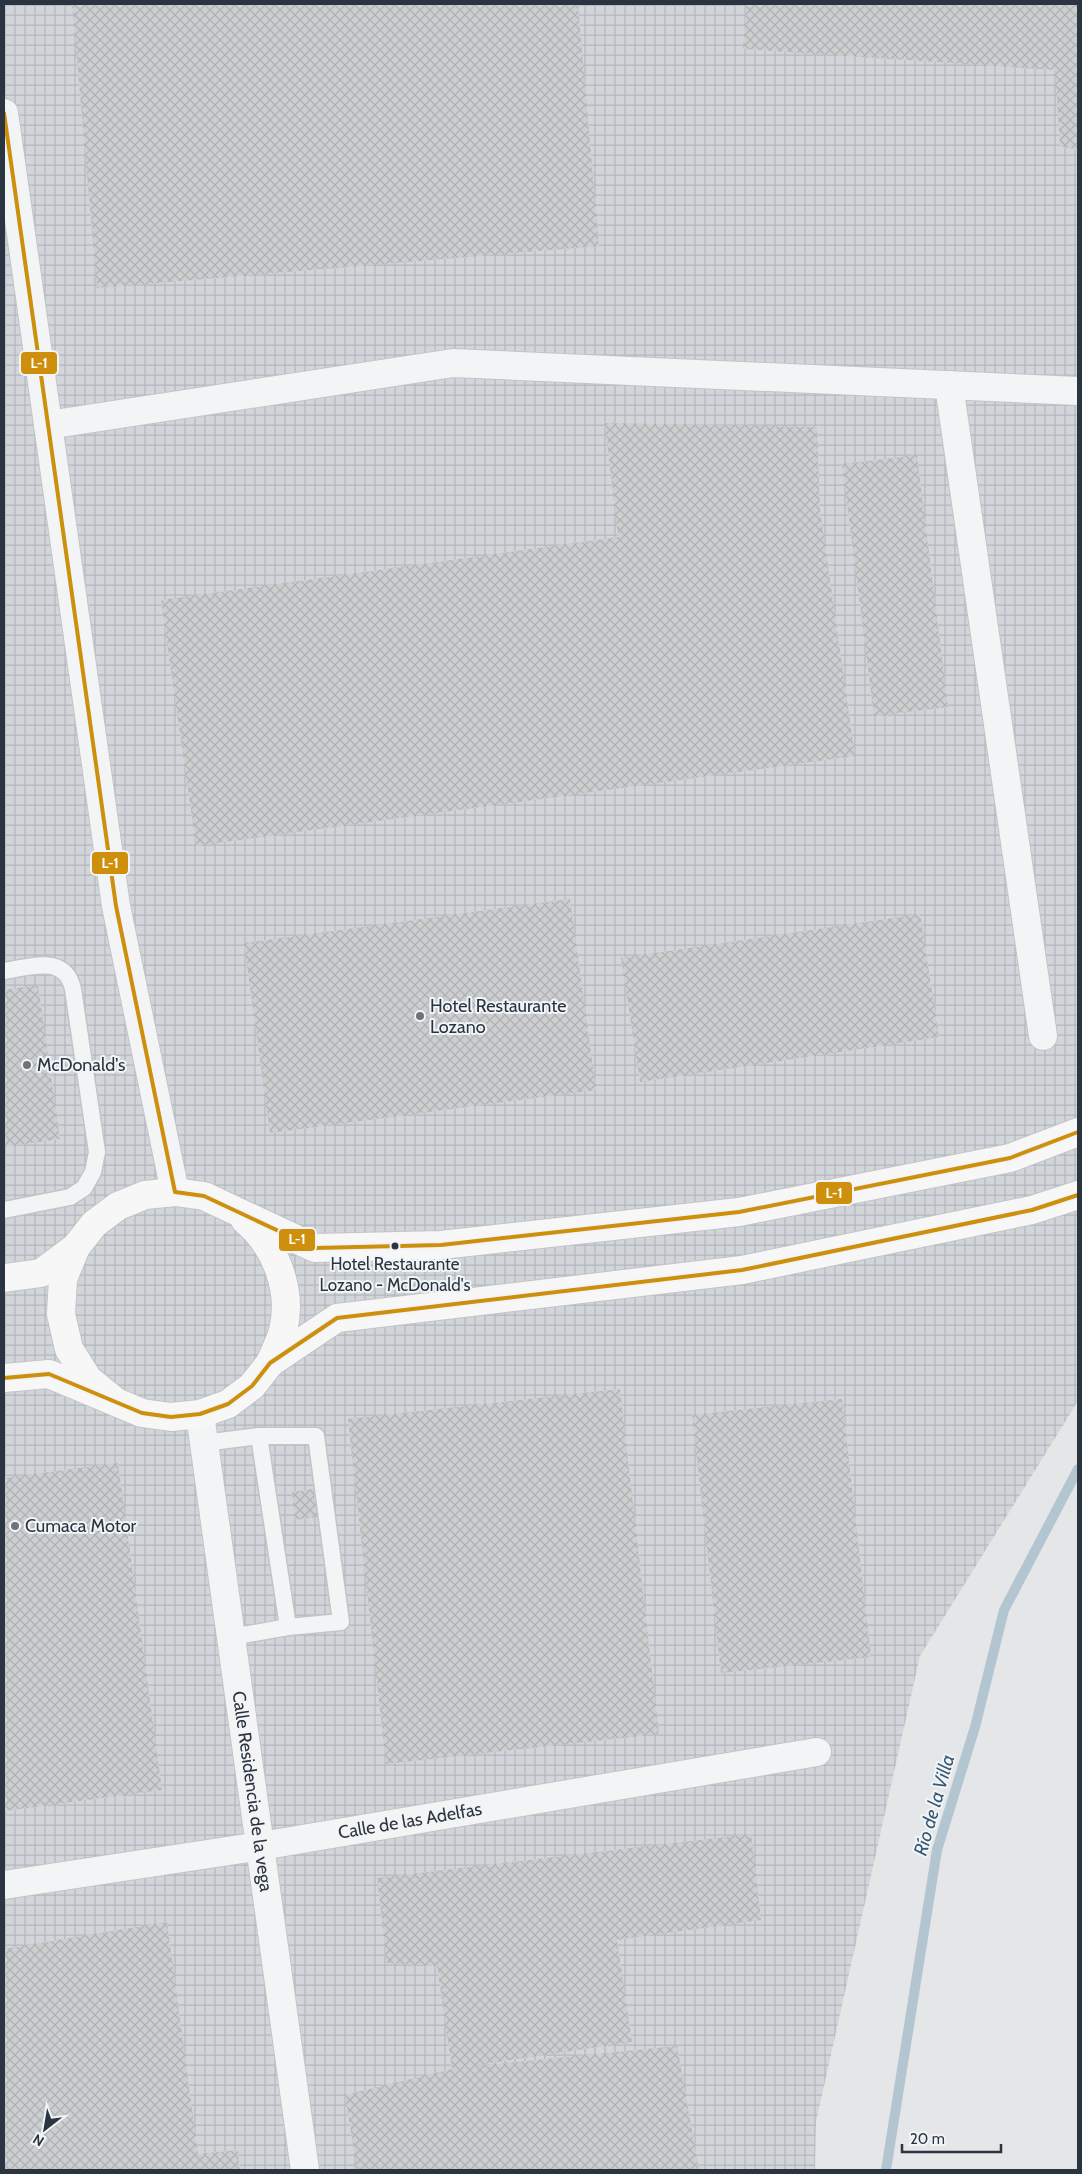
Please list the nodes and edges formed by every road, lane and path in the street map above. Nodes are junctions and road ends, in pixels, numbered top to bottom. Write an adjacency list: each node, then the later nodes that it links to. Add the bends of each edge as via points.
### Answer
1 (4, 113): 2 (street)
2 (6, 142): 5 (street)
3 (949, 385): 4 (street); 5 (street, via 453,363); 7 (street)
4 (1078, 391)
5 (48, 425): 9 (street, via 116,906)
6 (4, 971): 12 (lane, via 42,965 57,967 68,976 73,990 97,1152 89,1181 78,1193 61,1200)
7 (1043, 1036)
8 (1078, 1132): 11 (street, via 1010,1158 739,1212 441,1244 315,1248)
9 (174, 1192): 11 (street, via 204,1196); 13 (street, via 146,1195 118,1206 94,1224)
10 (1078, 1195): 15 (street, via 1032,1210 742,1270 337,1318)
11 (231, 1208): 15 (street, via 258,1231 277,1261 285,1295 283,1330)
12 (4, 1210)
13 (76, 1247): 14 (street, via 41,1273); 17 (street, via 63,1279 61,1314 69,1349 88,1379)
14 (4, 1278)
15 (270, 1363): 18 (street, via 252,1386 228,1404)
16 (4, 1378): 17 (street, via 49,1374)
17 (115, 1401): 18 (street, via 142,1413 171,1417)
18 (200, 1414): 20 (street, Calle Residencia de la vega)
19 (259, 1436): 20 (lane); 21 (lane); 21 (lane, via 316,1436 341,1622)
20 (204, 1443): 22 (street, Calle Residencia de la vega)
21 (288, 1628): 22 (lane)
22 (232, 1636): 24 (street, Calle Residencia de la vega)
23 (817, 1752): 24 (street, Calle de las Adelfas)
24 (261, 1846): 25 (street, Calle de las Adelfas); 26 (street, Calle Residencia de la vega)
25 (4, 1885)
26 (304, 2170)

